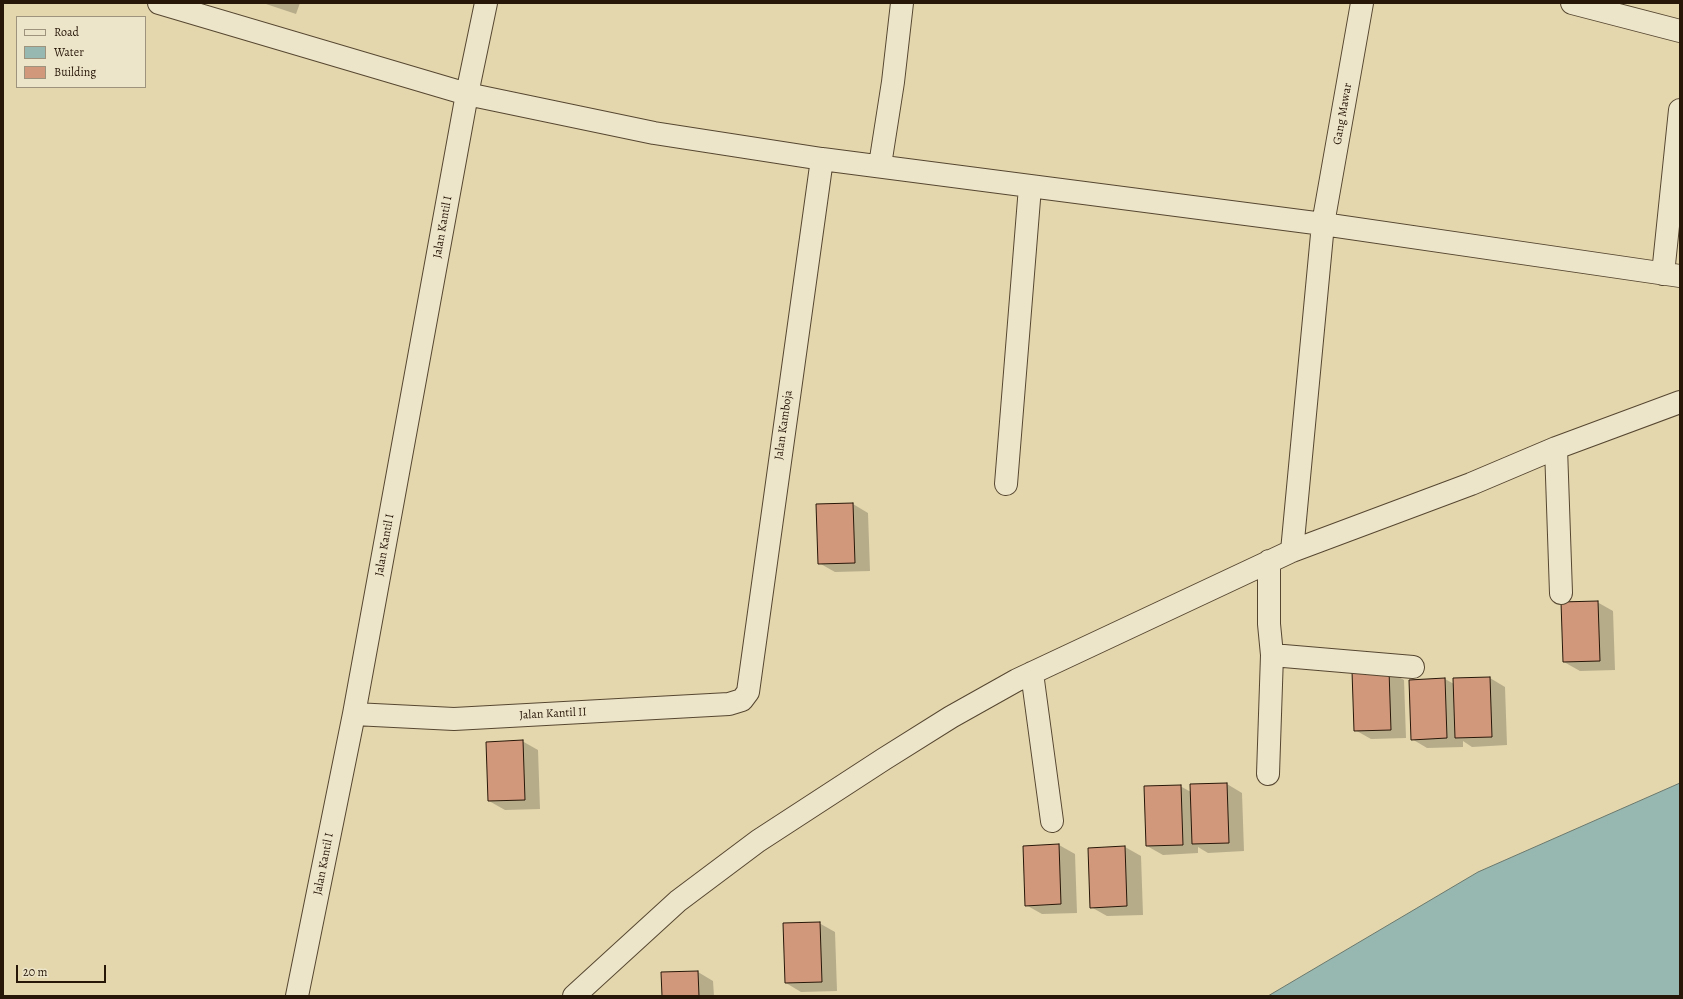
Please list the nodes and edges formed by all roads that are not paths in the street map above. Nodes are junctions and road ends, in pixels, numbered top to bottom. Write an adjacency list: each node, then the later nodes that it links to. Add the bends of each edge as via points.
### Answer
1 (159, 3): 7 (street)
2 (486, 3): 7 (street, Jalan Kantil I)
3 (902, 3): 10 (street)
4 (1362, 3): 12 (street, Gang Mawar)
5 (1572, 3): 6 (street)
6 (1680, 31)
7 (467, 94): 9 (street, via 654,133); 24 (street, Jalan Kantil I)
8 (1680, 110): 13 (street)
9 (822, 159): 10 (street); 23 (street, Jalan Kamboja)
10 (880, 165): 11 (street)
11 (1030, 187): 12 (street); 16 (street)
12 (1323, 224): 13 (street); 17 (street, Gang Mawar)
13 (1672, 275)
14 (1680, 402): 15 (street)
15 (1556, 448): 17 (street, via 1471,484); 19 (street)
16 (1006, 484)
17 (1292, 551): 18 (street)
18 (1269, 561): 20 (street, via 1269,624); 22 (street)
19 (1561, 593)
20 (1272, 655): 21 (street); 25 (street)
21 (1413, 667)
22 (1032, 673): 26 (street); 28 (street, via 951,717 758,841 678,901)
23 (748, 692): 24 (street, Jalan Kantil II, via 742,700 729,704 454,719)
24 (354, 714): 27 (street, Jalan Kantil I)
25 (1268, 774)
26 (1052, 822)
27 (298, 996)
28 (574, 996)

